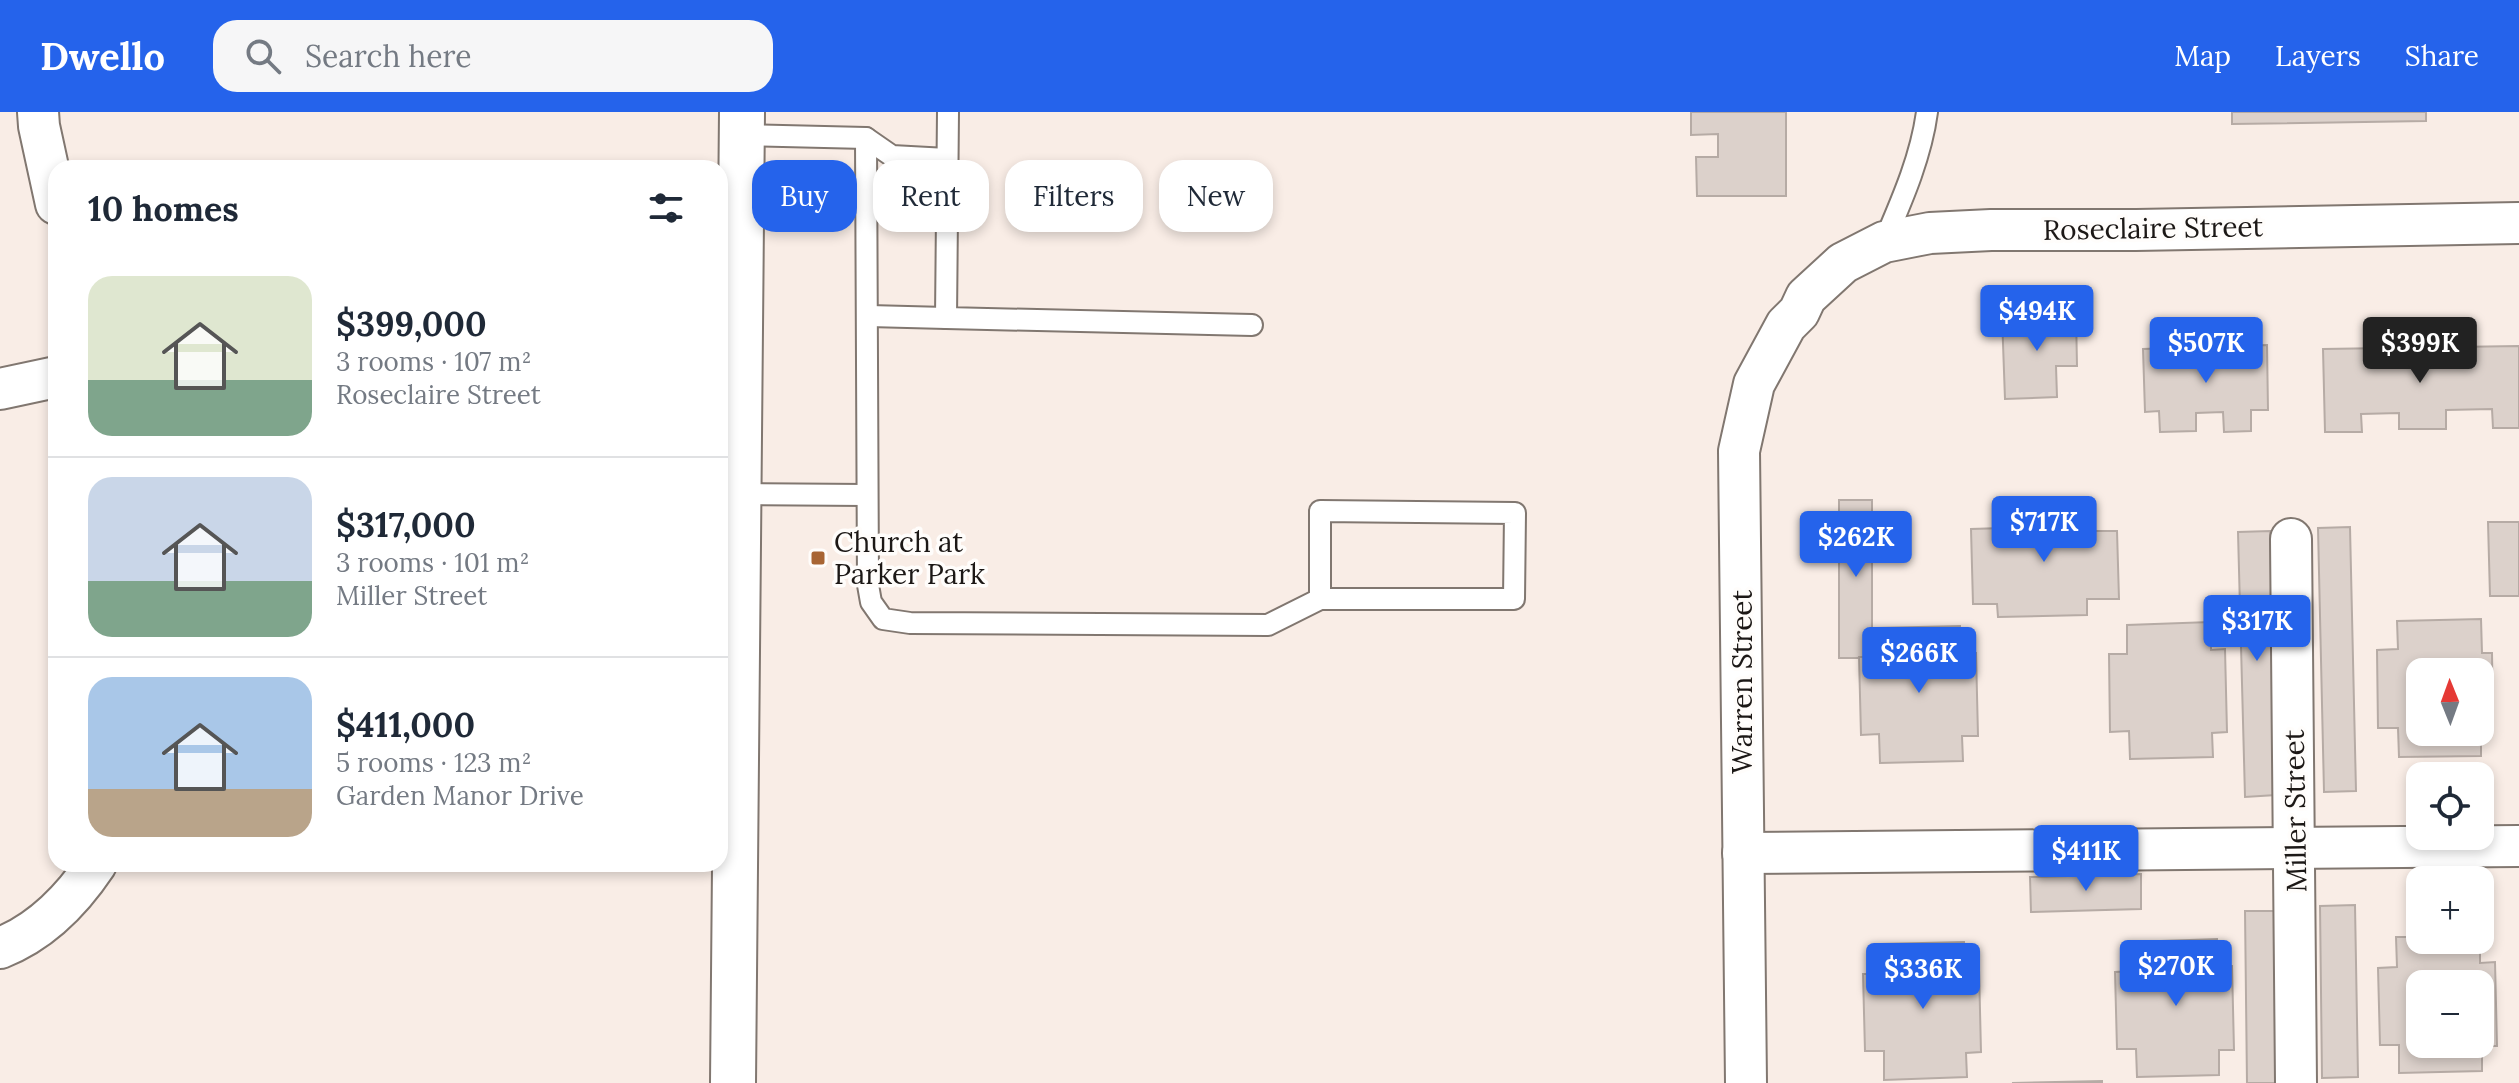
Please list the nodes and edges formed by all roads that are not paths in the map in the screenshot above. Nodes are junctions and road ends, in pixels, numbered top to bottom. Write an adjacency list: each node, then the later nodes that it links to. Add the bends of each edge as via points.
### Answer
1 (38, 112): 7 (street)
2 (948, 112): 6 (lane)
3 (1927, 112): 9 (lane, via 1904,198)
4 (742, 124): 5 (lane); 16 (main road)
5 (866, 138): 6 (lane, via 892,156); 11 (lane)
6 (947, 159): 12 (lane)
7 (48, 163)
8 (2519, 223): 9 (street, Roseclaire Street, via 1991,230)
9 (1884, 242): 10 (street, Roseclaire Street, via 1843,263)
10 (1806, 297): 23 (street, Warren Street, via 1754,384 1739,451)
11 (869, 316): 12 (lane); 17 (lane)
12 (946, 318): 13 (lane)
13 (1252, 325)
14 (48, 379): 15 (street)
15 (0, 389)
16 (739, 494): 17 (lane); 19 (main road)
17 (866, 495): 20 (lane, via 868,585 871,602 883,619 1268,625)
18 (2291, 539): 22 (street, Miller Street)
19 (729, 593): 26 (main road)
20 (1320, 599): 20 (lane, via 1320,511 1515,513 1514,599)
21 (2519, 846): 22 (street)
22 (2295, 850): 23 (street); 28 (street, Miller Street)
23 (1743, 853): 27 (street, Warren Street)
24 (91, 872): 25 (street, via 48,920)
25 (0, 948)
26 (733, 1083)
27 (1746, 1083)
28 (2296, 1083)

